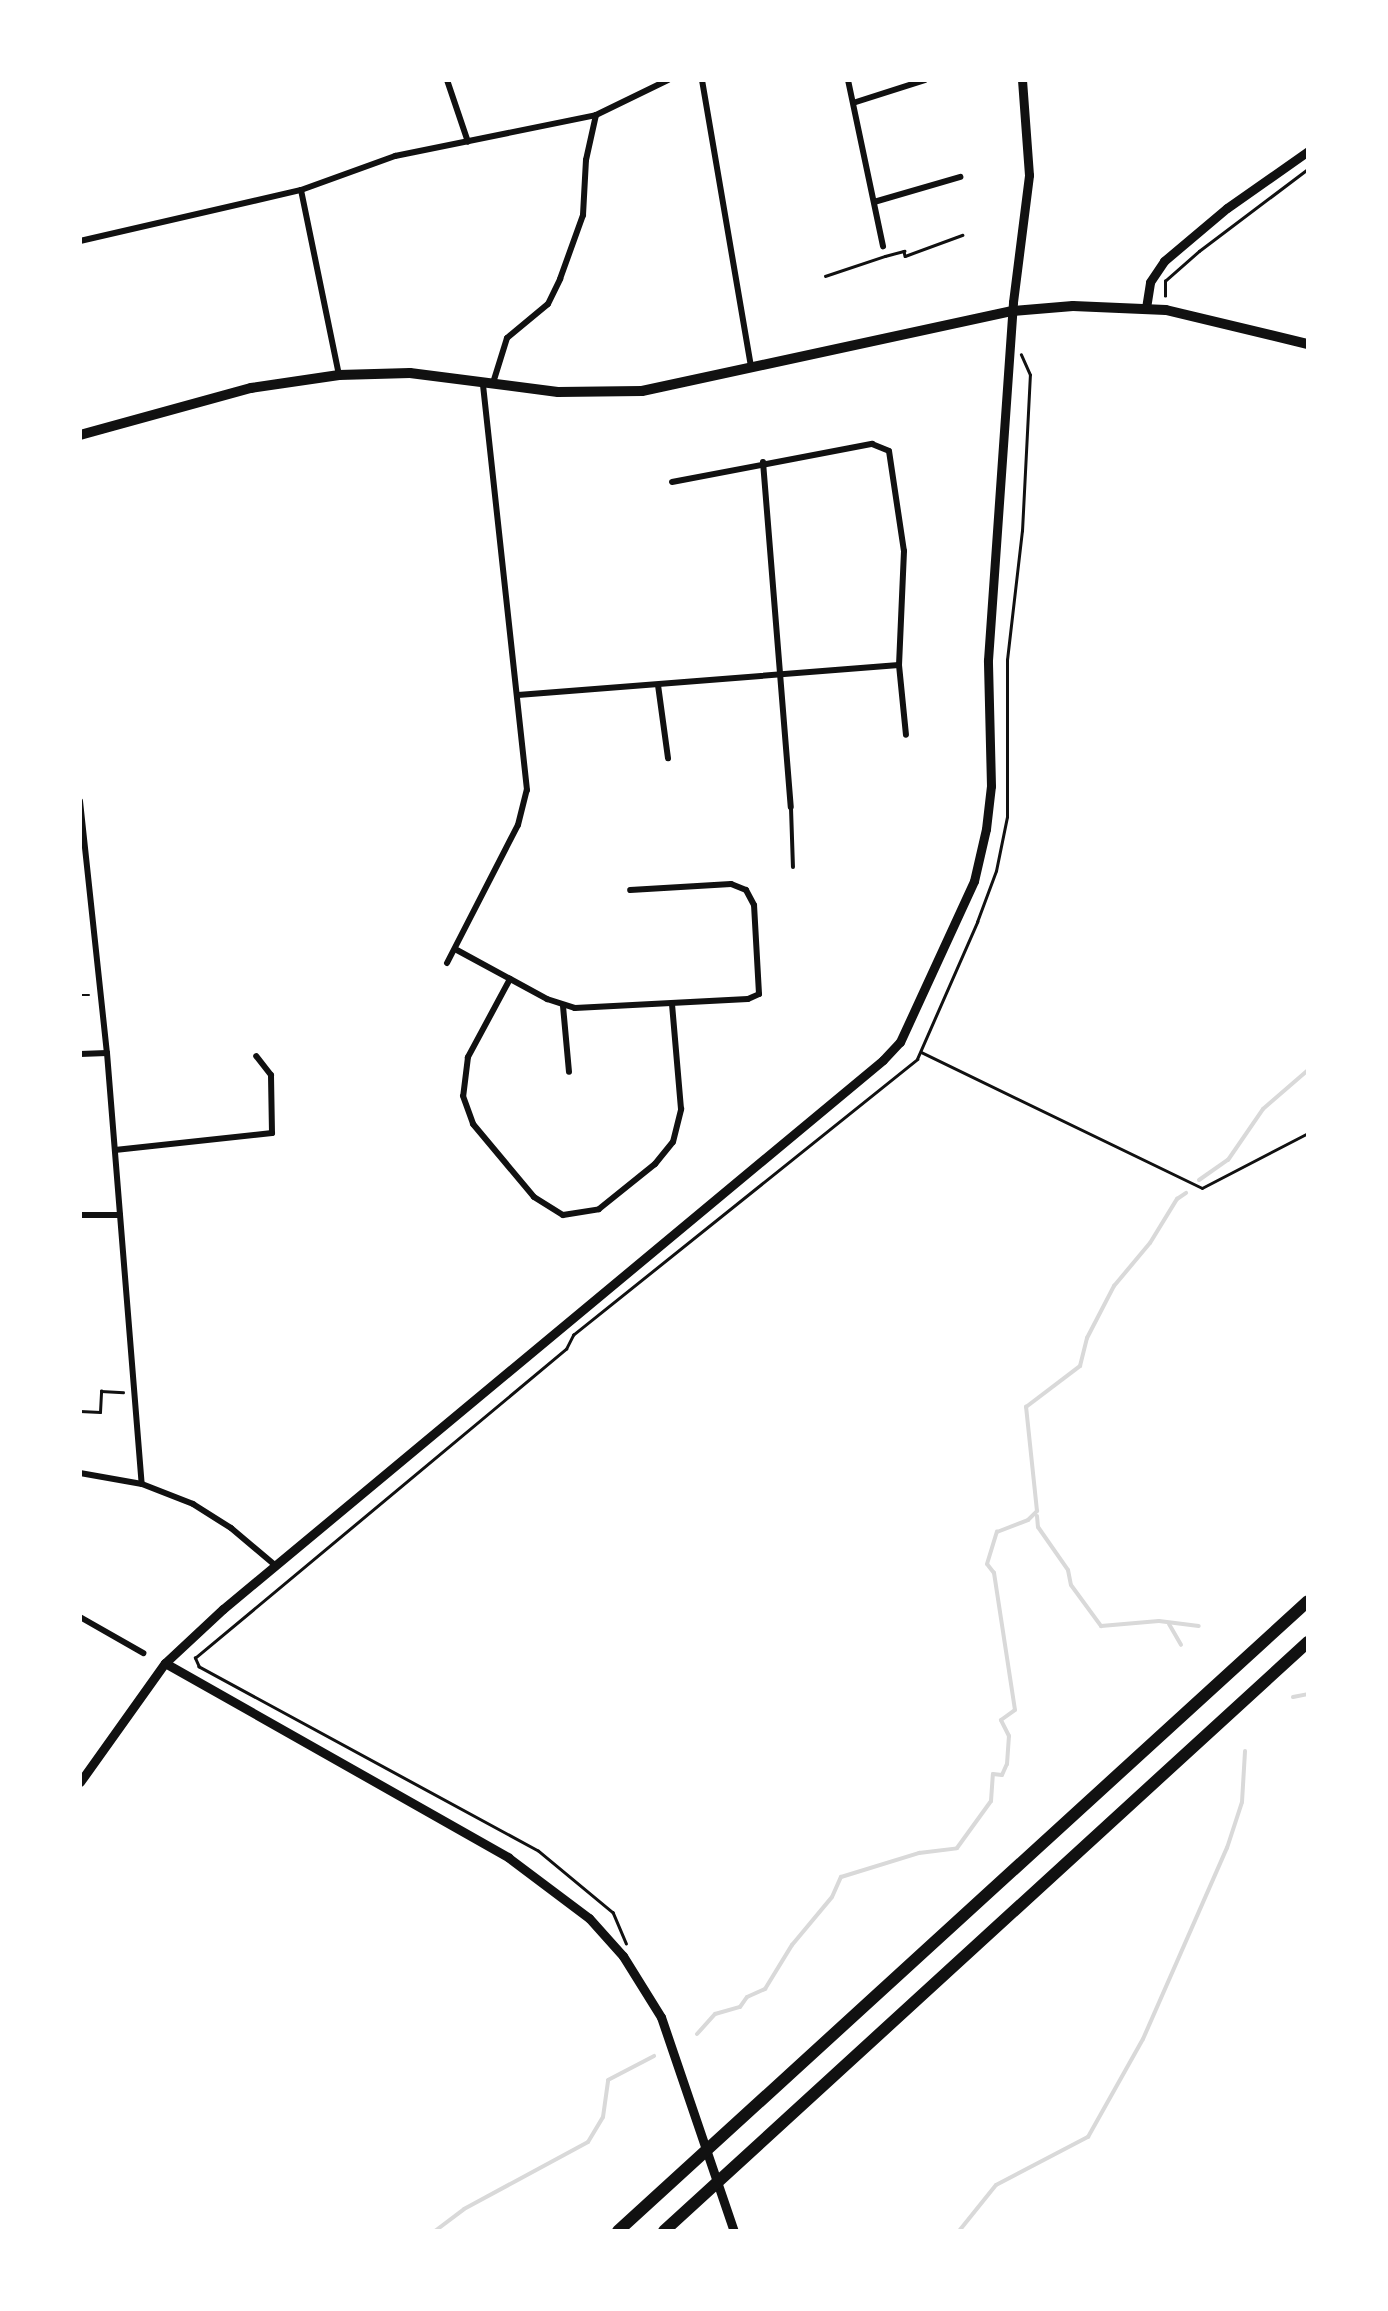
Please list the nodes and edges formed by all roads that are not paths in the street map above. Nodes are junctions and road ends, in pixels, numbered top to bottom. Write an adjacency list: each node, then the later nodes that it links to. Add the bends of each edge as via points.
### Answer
1 (447, 80): 9 (street)
2 (668, 80): 8 (street)
3 (702, 80): 19 (street)
4 (848, 80): 7 (street)
5 (925, 80): 7 (street)
6 (1022, 80): 17 (street, via 1029,175)
7 (856, 102): 13 (street)
8 (596, 115): 9 (street); 21 (street, via 583,215 560,280 541,312 507,338)
9 (468, 142): 12 (street, via 367,163)
10 (1308, 151): 16 (street, via 1164,260 1150,282)
11 (960, 177): 13 (street)
12 (301, 190): 14 (street); 20 (street)
13 (874, 202): 15 (street)
14 (80, 241)
15 (883, 246)
16 (1146, 308): 17 (main road); 18 (main road)
17 (1012, 311): 19 (main road); 51 (street, via 988,660 986,829 974,881 900,1042)
18 (1308, 344)
19 (751, 368): 21 (main road, via 600,394)
20 (339, 375): 21 (main road, via 410,373); 22 (main road, via 251,388)
21 (488, 383): 28 (street)
22 (80, 438)
23 (764, 462): 24 (street); 25 (street, via 872,444 889,451 904,552); 26 (street)
24 (672, 482)
25 (899, 665): 26 (street); 29 (street)
26 (780, 676): 27 (street); 32 (street)
27 (658, 685): 28 (street); 30 (street)
28 (518, 695): 37 (street, via 524,808)
29 (906, 736)
30 (668, 758)
31 (80, 801): 36 (street)
32 (791, 807): 33 (lane)
33 (793, 867)
34 (630, 890): 40 (street, via 731,884 746,890 754,905 759,994)
35 (80, 896): 36 (street)
36 (90, 896): 42 (street)
37 (454, 949): 38 (street); 39 (street)
38 (447, 963)
39 (510, 979): 40 (street, via 468,1057 463,1096 473,1124 534,1198 563,1216 599,1209 673,1142 681,1109); 41 (street)
40 (672, 1004): 41 (street)
41 (563, 1006): 45 (street)
42 (106, 1053): 43 (street); 46 (street)
43 (80, 1054)
44 (256, 1056): 46 (street, via 271,1075 272,1133)
45 (570, 1072)
46 (114, 1150): 48 (street)
47 (80, 1215): 48 (street)
48 (120, 1215): 50 (street)
49 (80, 1473): 50 (street)
50 (142, 1484): 51 (street, via 193,1504)
51 (276, 1566): 56 (street)
52 (1308, 1601): 58 (highway)
53 (80, 1616): 55 (street)
54 (1308, 1642): 59 (highway)
55 (143, 1653)
56 (165, 1663): 57 (street); 60 (street, via 509,1858 589,1918 644,1984 678,2056)
57 (80, 1782)
58 (618, 2231)
59 (664, 2231)
60 (734, 2231)

